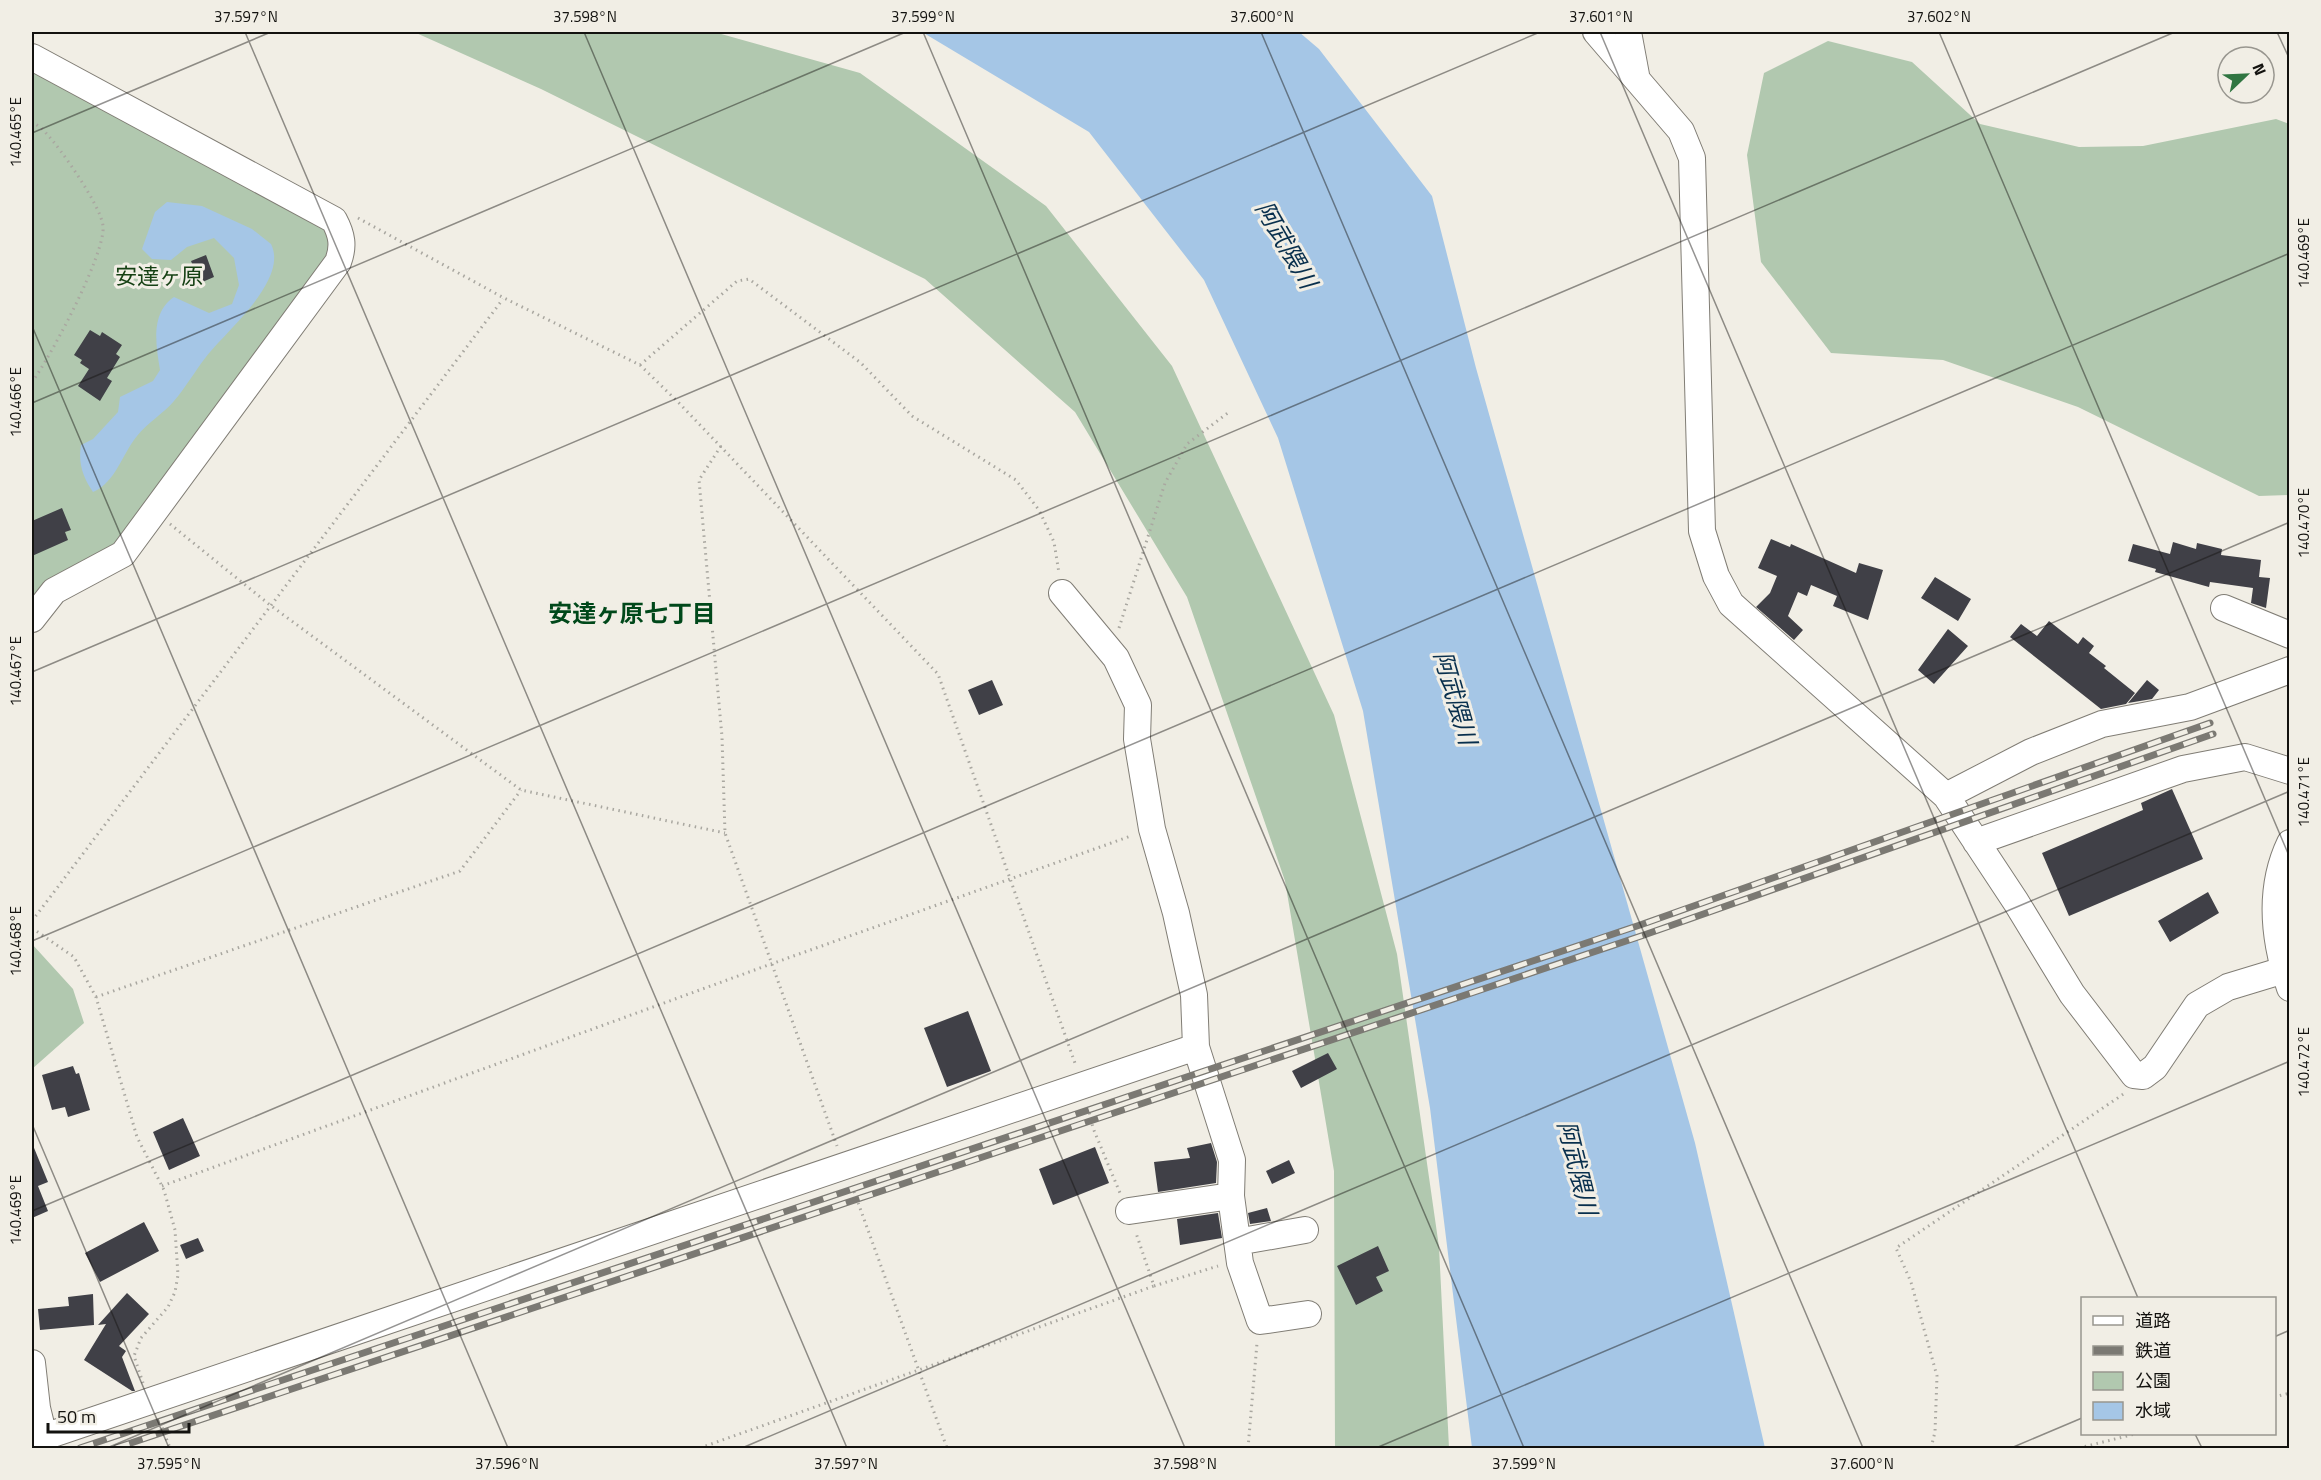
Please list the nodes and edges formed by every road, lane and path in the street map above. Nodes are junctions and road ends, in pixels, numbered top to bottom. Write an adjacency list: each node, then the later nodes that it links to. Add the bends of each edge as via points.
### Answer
1 (1596, 32): 4 (street)
2 (1628, 32): 4 (street)
3 (32, 57): 6 (street)
4 (1637, 79): 22 (street, via 1681,130 1692,158 1702,531 1716,576 1731,604)
5 (32, 121): 9 (path, via 45,132 81,182 101,214 104,227 102,243 74,307)
6 (334, 220): 7 (path, via 353,215); 12 (street, via 342,249 338,262)
7 (504, 298): 8 (path); 14 (path)
8 (640, 365): 11 (path); 13 (path, via 737,281 749,279 861,363 912,416 1016,480 1039,510 1054,542)
9 (32, 382)
10 (1229, 412): 18 (path, via 1187,444 1165,483)
11 (721, 446): 24 (path, via 699,480 722,737); 27 (path, via 938,674)
12 (154, 512): 14 (path); 16 (street, via 123,554 54,591)
13 (1062, 593): 18 (street)
14 (270, 605): 21 (path); 28 (path)
15 (2224, 608): 17 (street)
16 (32, 619)
17 (2289, 635)
18 (1112, 653): 23 (street, via 1138,705 1137,739)
19 (2289, 670): 22 (street, via 2190,707 2102,724 2031,752)
20 (2289, 771): 25 (street, via 2245,757 2183,769)
21 (521, 790): 24 (path); 32 (path, via 460,871)
22 (1946, 796): 25 (street)
23 (1152, 829): 27 (path); 33 (street, via 1194,995)
24 (725, 833): 30 (path)
25 (1976, 842): 34 (street, via 2072,994 2134,1075)
26 (2289, 843): 31 (street, via 2275,899 2277,938)
27 (1010, 878): 30 (path); 35 (path)
28 (32, 921)
29 (32, 928): 32 (path, via 74,957)
30 (771, 964): 36 (path); 37 (path)
31 (2287, 979): 34 (street, via 2228,987 2197,1005 2155,1067)
32 (96, 997): 37 (path, via 137,1137)
33 (1196, 1047): 35 (street); 38 (street, via 1232,1160)
34 (2143, 1076): 53 (path, via 2128,1091 1896,1248 1911,1282 1937,1376)
35 (1083, 1086): 36 (street); 39 (path, via 1093,1128)
36 (844, 1166): 46 (path); 49 (street)
37 (162, 1186): 47 (path, via 175,1230 178,1275 168,1306 141,1338 134,1356)
38 (1231, 1196): 39 (street); 41 (street)
39 (1129, 1211): 42 (path)
40 (1305, 1230): 41 (street)
41 (1238, 1250): 42 (path, via 1193,1275); 44 (street)
42 (1154, 1286): 46 (path)
43 (1308, 1314): 44 (street)
44 (1260, 1321): 52 (path)
45 (32, 1363): 49 (street)
46 (918, 1370): 50 (path); 51 (path)
47 (145, 1388)
48 (2131, 1435): 54 (path)
49 (38, 1439)
50 (700, 1449)
51 (947, 1449)
52 (1248, 1449)
53 (1931, 1449)
54 (2079, 1449)

